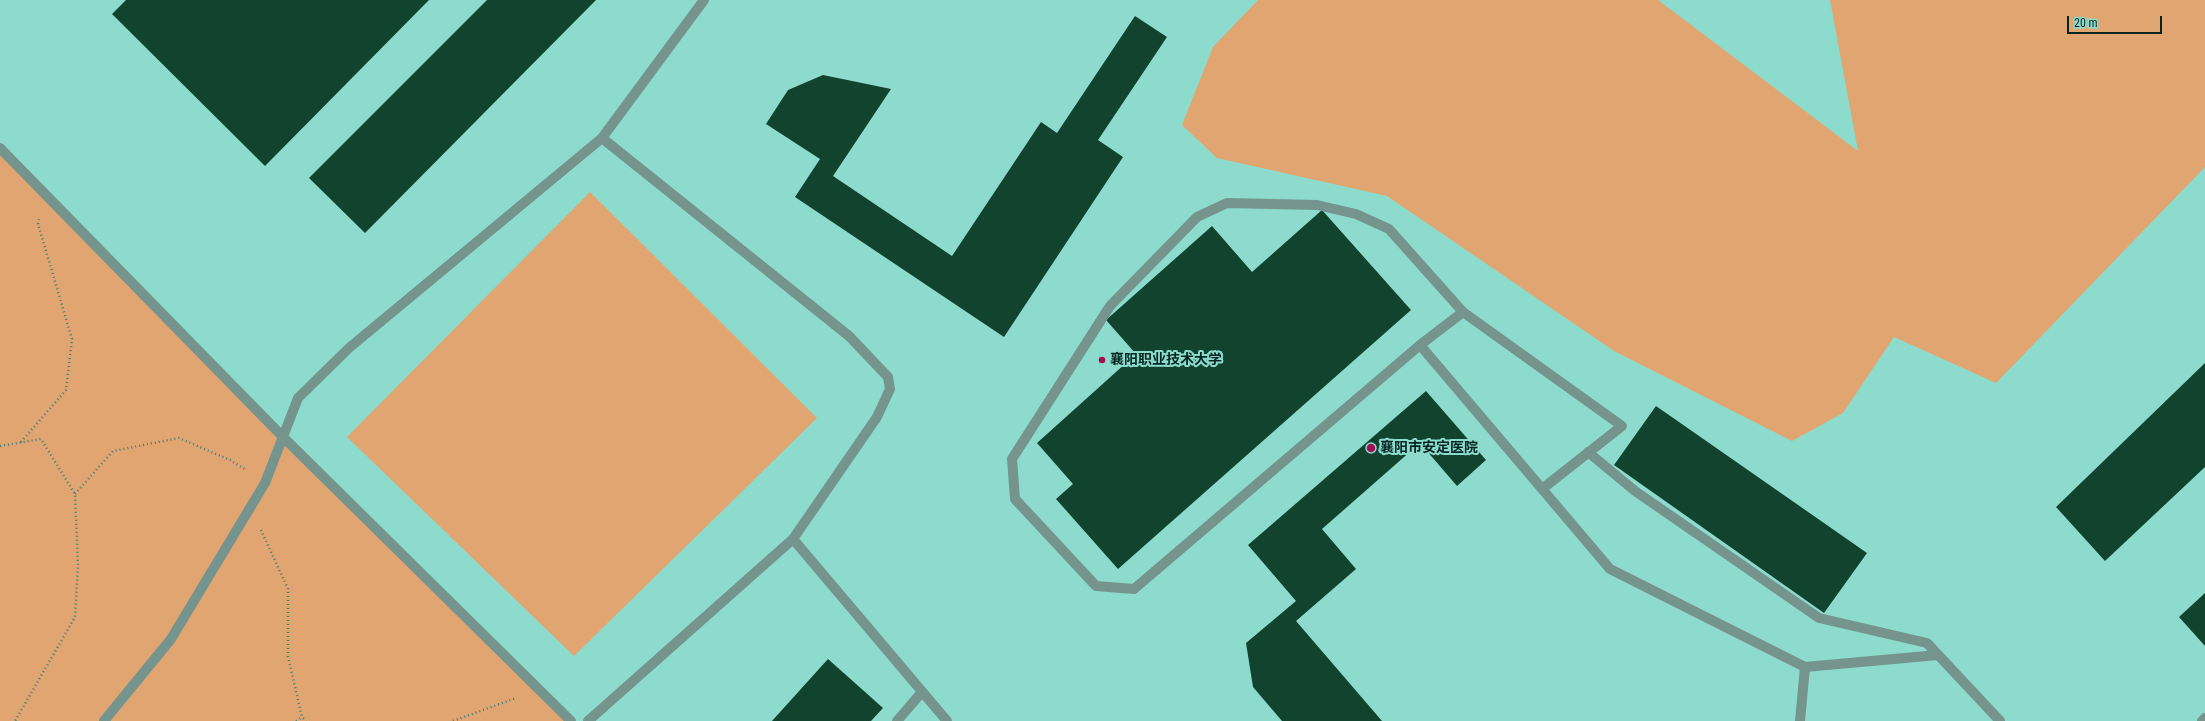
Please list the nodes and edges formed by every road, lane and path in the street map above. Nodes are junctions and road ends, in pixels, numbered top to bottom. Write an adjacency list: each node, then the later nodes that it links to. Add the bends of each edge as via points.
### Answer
1 (704, 0): 2 (lane)
2 (602, 138): 7 (lane, via 349,348 298,398); 15 (lane, via 849,336 888,378 890,389 878,417)
3 (0, 148): 4 (lane)
4 (45, 194): 7 (lane); 8 (path, via 38,224 72,339 66,390)
5 (1463, 312): 6 (lane); 6 (lane, via 1389,229 1356,214 1317,205 1227,203 1197,217 1110,306 1012,459 1015,499 1096,586 1134,589); 10 (lane, via 1622,426)
6 (1420, 345): 12 (lane)
7 (283, 437): 11 (lane); 18 (lane)
8 (21, 442): 9 (path); 13 (path, via 41,439)
9 (0, 446)
10 (1588, 452): 12 (lane); 16 (lane, via 1635,491 1819,618 1926,643)
11 (265, 483): 13 (path, via 230,460 179,438 113,451); 14 (lane)
12 (1542, 489): 17 (lane, via 1610,569)
13 (75, 494): 22 (path, via 78,566 75,617)
14 (251, 507): 20 (path, via 288,589 288,657); 23 (lane, via 171,639)
15 (793, 539): 19 (lane); 28 (lane)
16 (1938, 655): 17 (lane); 32 (lane)
17 (1805, 667): 31 (lane)
18 (539, 689): 26 (path); 27 (lane)
19 (922, 692): 29 (lane); 30 (lane)
20 (302, 717): 24 (path); 25 (path)
21 (2205, 718): 33 (lane)
22 (15, 721)
23 (104, 721)
24 (296, 721)
25 (306, 721)
26 (453, 721)
27 (571, 721)
28 (588, 721)
29 (897, 721)
30 (947, 721)
31 (1800, 721)
32 (2000, 721)
33 (2202, 721)

